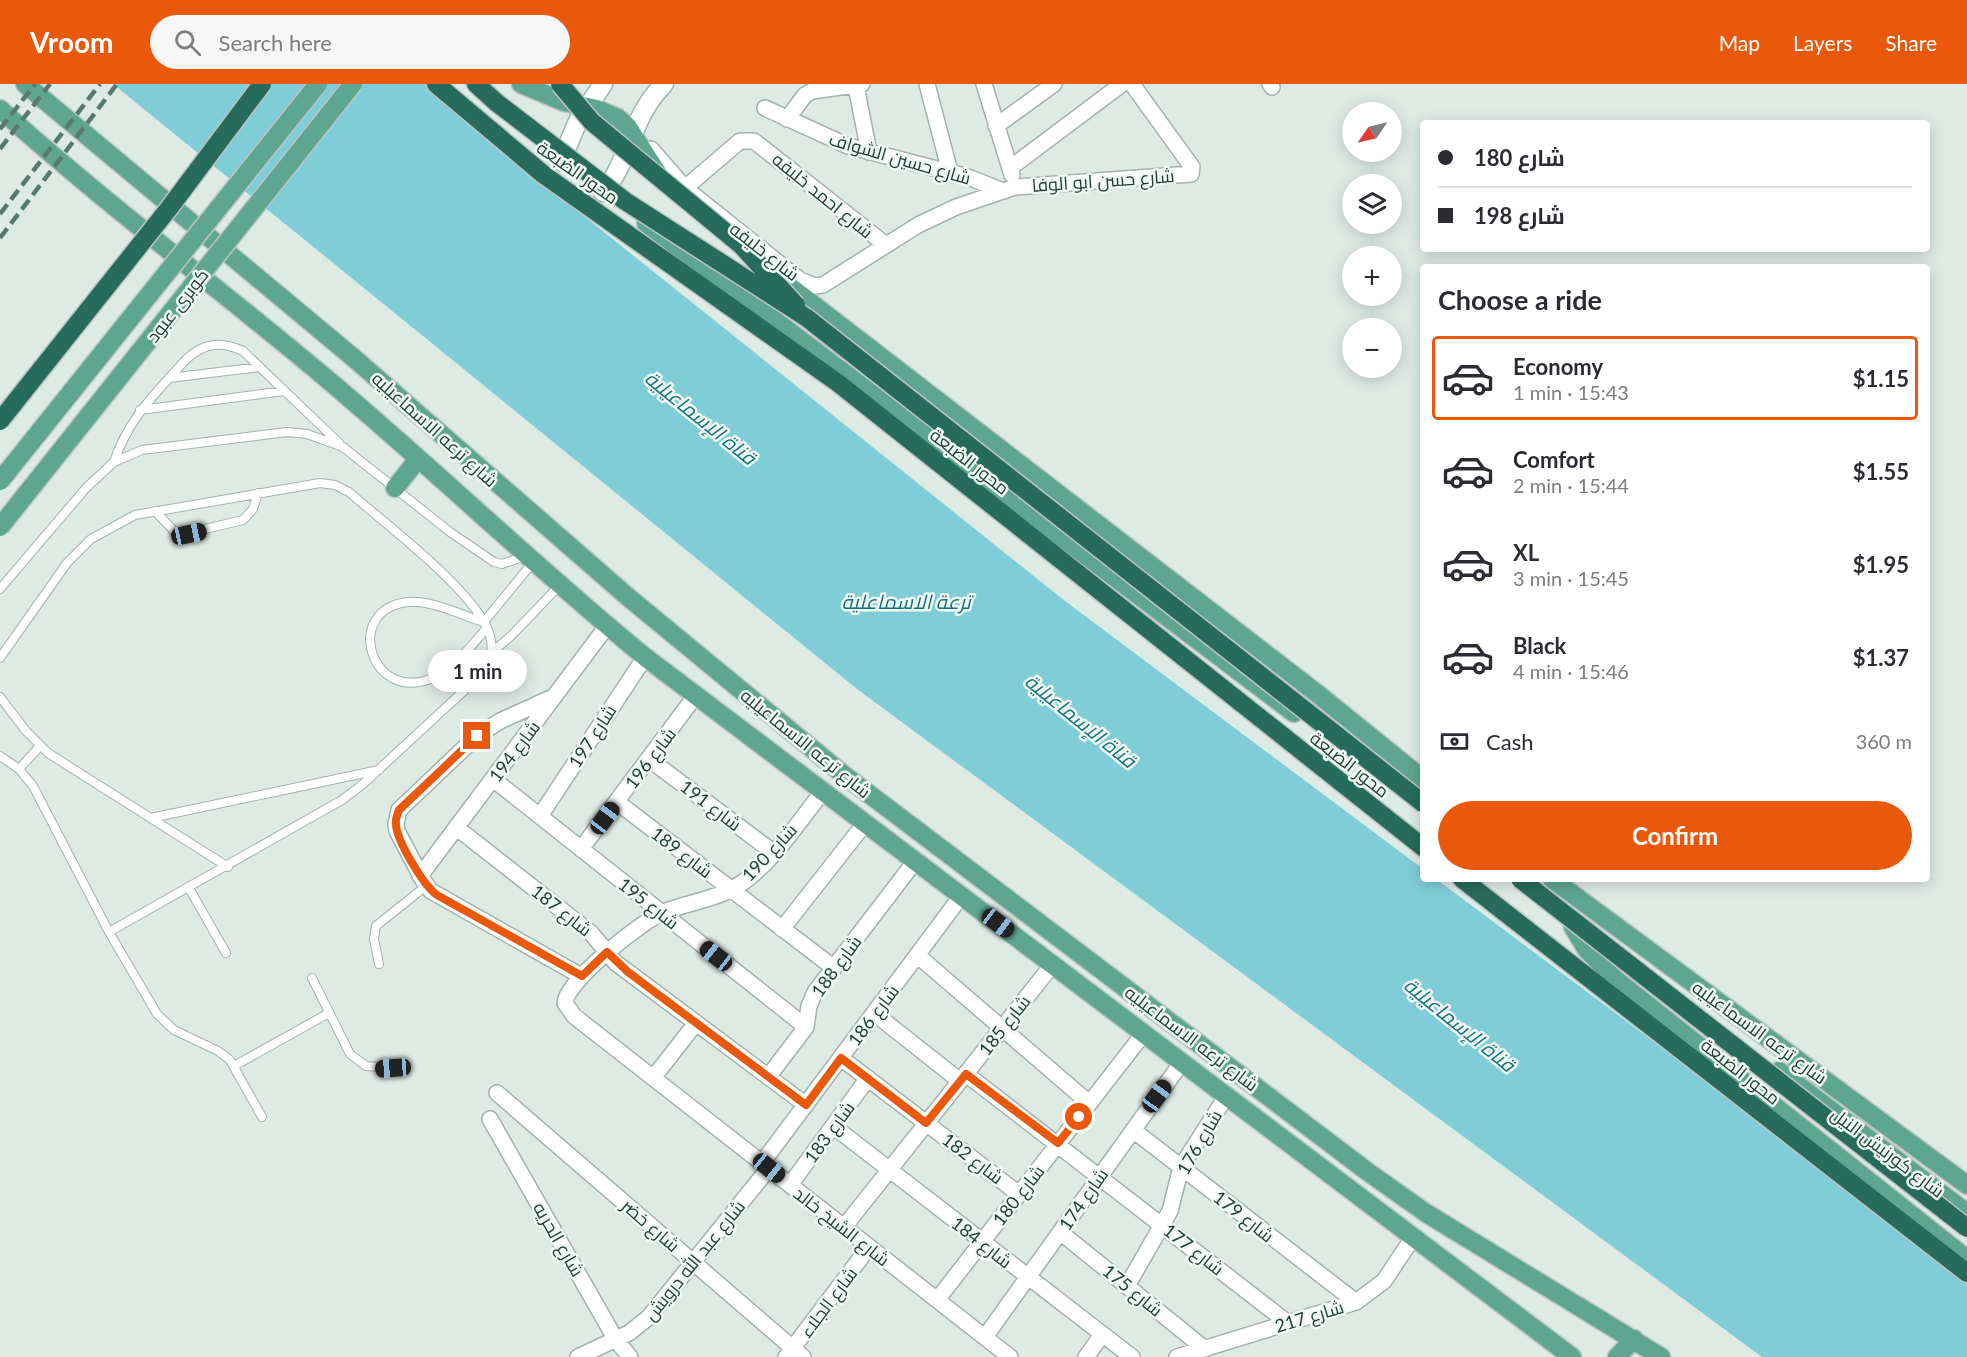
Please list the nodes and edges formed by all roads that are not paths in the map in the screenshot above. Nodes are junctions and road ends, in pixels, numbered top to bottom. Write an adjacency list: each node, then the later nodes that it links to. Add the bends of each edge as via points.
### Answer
1 (25, 84): 147 (main road, شارع ترعه الاسماعيليه, via 355,359 611,583 844,775 1377,1179)
2 (262, 84): 37 (highway, bridge, via 171,207)
3 (318, 84): 41 (main road, كوبرى عبود, bridge)
4 (353, 84): 45 (main road, كوبرى عبود, bridge)
5 (436, 84): 72 (highway, محور الضبعة, via 544,175 838,383)
6 (467, 84): 25 (main road)
7 (476, 84): 32 (highway, محور الضبعة, bridge, via 625,201)
8 (521, 84): 18 (main road)
9 (560, 84): 32 (highway, bridge, via 592,122 741,245)
10 (603, 84): 18 (street)
11 (927, 84): 27 (street)
12 (984, 84): 22 (street)
13 (1054, 84): 22 (street)
14 (1122, 84): 26 (street)
15 (1132, 84): 29 (street, شارع حسن ابو الوفا, via 1192,167 1191,174)
16 (859, 85): 21 (street, via 812,91); 24 (street)
17 (654, 87): 23 (street)
18 (585, 108): 23 (main road, via 608,112); 25 (street)
19 (765, 108): 21 (street, شارع حسين الشواف)
20 (0, 109): 39 (main road, شارع ترعه الاسماعيليه)
21 (787, 119): 24 (street, شارع حسين الشواف)
22 (996, 126): 26 (street)
23 (632, 134): 28 (street, شارع خليفه); 30 (street, via 618,170); 62 (main road, via 661,178 683,202)
24 (869, 152): 27 (street, شارع حسين الشواف)
25 (561, 161): 30 (main road)
26 (1010, 168): 29 (street)
27 (950, 172): 29 (street, شارع حسين الشواف)
28 (686, 188): 31 (street, شارع خليفه, via 807,284 831,281); 31 (street, شارع احمد خليفه, via 740,141 754,141)
29 (1009, 189): 31 (street, شارع خليفه, via 956,207)
30 (603, 192): 67 (main road)
31 (886, 245)
32 (807, 318): 65 (highway, محور الضبعة, bridge)
33 (260, 367): 34 (lane); 34 (lane, via 243,351 218,344 191,355); 35 (lane)
34 (169, 378): 36 (lane)
35 (284, 391): 36 (lane); 38 (lane)
36 (140, 410): 40 (lane)
37 (0, 421)
38 (343, 447): 40 (lane, via 308,434 287,432 142,450); 42 (lane)
39 (418, 459): 42 (main road); 46 (main road, شارع ترعه الاسماعيليه)
40 (114, 462): 48 (lane, via 86,488)
41 (0, 481)
42 (395, 488): 46 (lane, via 494,562)
43 (258, 493): 44 (lane); 44 (lane, via 253,509 243,520 184,534 175,532); 49 (lane, via 320,483 342,488 456,585)
44 (155, 511): 53 (lane, via 135,515 106,529 77,552)
45 (0, 527)
46 (529, 559): 47 (main road, شارع ترعه الاسماعيليه); 49 (lane)
47 (559, 586): 50 (main road, شارع ترعه الاسماعيليه); 51 (lane)
48 (0, 589)
49 (485, 625): 49 (lane, via 446,671 417,682 387,675 370,651 374,623 388,609 405,603 424,604); 51 (lane)
50 (607, 626): 52 (main road, شارع ترعه الاسماعيليه); 56 (street, شارع 194)
51 (491, 653): 61 (lane, via 482,675)
52 (645, 657): 54 (main road, شارع ترعه الاسماعيليه); 68 (street, شارع 197)
53 (0, 658)
54 (696, 695): 59 (street, شارع 196); 64 (main road, شارع ترعه الاسماعيليه)
55 (0, 697): 57 (lane)
56 (553, 697): 63 (street, شارع 194); 77 (street, via 477,736 399,810 397,831)
57 (40, 746): 60 (lane); 69 (lane)
58 (0, 756): 60 (lane)
59 (649, 759): 66 (street, شارع 196); 74 (street, شارع 191)
60 (19, 769): 88 (lane, via 38,795)
61 (379, 770): 69 (lane); 76 (lane, via 321,814)
62 (1420, 777)
63 (493, 779): 68 (street, شارع 195); 71 (street, شارع 194)
64 (824, 790): 70 (main road, شارع ترعه الاسماعيليه); 74 (street, شارع 190)
65 (1420, 801)
66 (616, 802): 73 (street, شارع 196); 83 (street, شارع 189)
67 (1420, 810)
68 (540, 816): 73 (street, شارع 195)
69 (151, 818): 76 (lane)
70 (866, 822): 75 (main road, شارع ترعه الاسماعيليه); 87 (street)
71 (456, 828): 77 (street, شارع 194); 89 (street, شارع 187, via 591,933)
72 (1420, 846)
73 (581, 849): 85 (street, شارع 195)
74 (773, 852): 83 (street, شارع 190)
75 (916, 860): 84 (main road, شارع ترعه الاسماعيليه); 94 (street, شارع 188)
76 (228, 867): 82 (lane)
77 (423, 881): 92 (lane, via 376,926 374,939); 95 (street, via 437,895)
78 (1466, 882): 139 (highway, محور الضبعة)
79 (1515, 882): 86 (main road)
80 (1524, 882): 132 (highway, محور الضبعة, bridge)
81 (1556, 882): 127 (main road, شارع ترعه الاسماعيليه)
82 (189, 888): 88 (lane); 90 (lane)
83 (731, 889): 85 (street, شارع 190); 87 (street, شارع 189)
84 (962, 895): 91 (street, شارع 186); 93 (main road, شارع ترعه الاسماعيليه)
85 (662, 913): 89 (street, شارع 190); 101 (street, شارع 195)
86 (1573, 927): 129 (main road, شارع كورنيش النيل, via 1816,1098); 137 (main road, via 1605,970)
87 (782, 929): 94 (street, شارع 189)
88 (109, 932): 106 (lane, via 165,1023 218,1051)
89 (607, 952): 95 (street, شارع 190); 100 (street, شارع 187)
90 (226, 953)
91 (917, 955): 99 (street, شارع 186); 102 (street)
92 (379, 964)
93 (1053, 964): 102 (street, شارع 185); 103 (main road, شارع ترعه الاسماعيليه)
94 (834, 968): 101 (street, شارع 188, via 811,999)
95 (582, 976): 97 (street, شارع 190, via 570,988)
96 (312, 978): 98 (lane)
97 (565, 1003): 110 (street, شارع الشيخ خالد, via 574,1016)
98 (329, 1013): 106 (lane); 107 (lane, via 357,1061 375,1069)
99 (874, 1013): 104 (street, شارع 186); 109 (street, شارع 177)
100 (696, 1023): 108 (street, شارع 187); 110 (street)
101 (806, 1027): 108 (street, شارع 188)
102 (1002, 1028): 109 (street, شارع 185); 114 (street)
103 (1144, 1033): 105 (main road, شارع ترعه الاسماعيليه); 114 (street, شارع 180)
104 (841, 1058): 111 (street, شارع 182); 115 (street, شارع 186)
105 (1182, 1062): 113 (main road, شارع ترعه الاسماعيليه); 120 (street, شارع 174)
106 (234, 1066): 116 (lane)
107 (393, 1068)
108 (768, 1077): 115 (street, شارع 187)
109 (963, 1077): 118 (street, شارع 185); 121 (street, شارع 177)
110 (653, 1078): 122 (street, شارع الشيخ خالد)
111 (868, 1078): 118 (street, شارع 182); 119 (street, شارع 183)
112 (497, 1093): 138 (street, شارع خضر)
113 (1227, 1095): 123 (street, شارع 176); 134 (main road, شارع ترعه الاسماعيليه)
114 (1089, 1103): 121 (street, شارع 180)
115 (806, 1105): 122 (street, شارع 186)
116 (262, 1117)
117 (490, 1119): 148 (street, شارع الحريه)
118 (926, 1123): 124 (street, شارع 185); 128 (street, شارع 182)
119 (833, 1126): 124 (street, شارع 184); 126 (street, شارع 183)
120 (1133, 1130): 123 (street, شارع 179); 125 (street, شارع 174)
121 (1058, 1143): 125 (street, شارع 177); 128 (street, شارع 180)
122 (766, 1166): 126 (street, شارع الشيخ خالد); 138 (street, شارع عبد الله درويش)
123 (1180, 1167): 130 (street, شارع 176, via 1175,1197); 143 (street, شارع 179)
124 (889, 1170): 131 (street, شارع 185); 135 (street, شارع 184)
125 (1100, 1175): 130 (street, شارع 177); 133 (street, شارع 174)
126 (790, 1185): 131 (street, شارع الشيخ خالد)
127 (1967, 1185)
128 (1019, 1194): 135 (street, شارع 180)
129 (1967, 1213)
130 (1163, 1225): 141 (street, شارع 176); 144 (street, شارع 177)
131 (844, 1227): 136 (street, شارع الشيخ خالد)
132 (1967, 1228)
133 (1060, 1232): 140 (street, شارع 174); 141 (street, شارع 175)
134 (1414, 1236): 143 (street, شارع 217, via 1384,1281); 157 (main road, شارع ترعه الاسماعيليه)
135 (982, 1242): 140 (street, شارع 184); 142 (street, شارع 180)
136 (869, 1247): 142 (street, شارع الشيخ خالد); 150 (street, شارع الجلاء)
137 (1967, 1259)
138 (694, 1262): 148 (street, شارع عبد الله درويش, via 650,1317); 150 (street, شارع خضر)
139 (1967, 1274)
140 (1028, 1277): 145 (street, شارع 184); 146 (street, شارع 174)
141 (1127, 1286): 149 (street, شارع 175)
142 (937, 1300): 146 (street, شارع الشيخ خالد)
143 (1356, 1302): 144 (street, شارع 217)
144 (1288, 1323): 149 (street, شارع 217)
145 (1102, 1335): 154 (street); 155 (street, شارع 184)
146 (985, 1337): 153 (street, شارع الشيخ خالد)
147 (1634, 1339): 158 (main road); 159 (main road, شارع ترعه الاسماعيليه)
148 (616, 1340): 151 (street, شارع عبد الله درويش); 152 (street, شارع الحريه)
149 (1205, 1348): 156 (street, شارع 217)
150 (794, 1354)
151 (578, 1357)
152 (630, 1357)
153 (1010, 1357)
154 (1086, 1357)
155 (1132, 1357)
156 (1177, 1357)
157 (1572, 1357)
158 (1617, 1357)
159 (1661, 1357)

